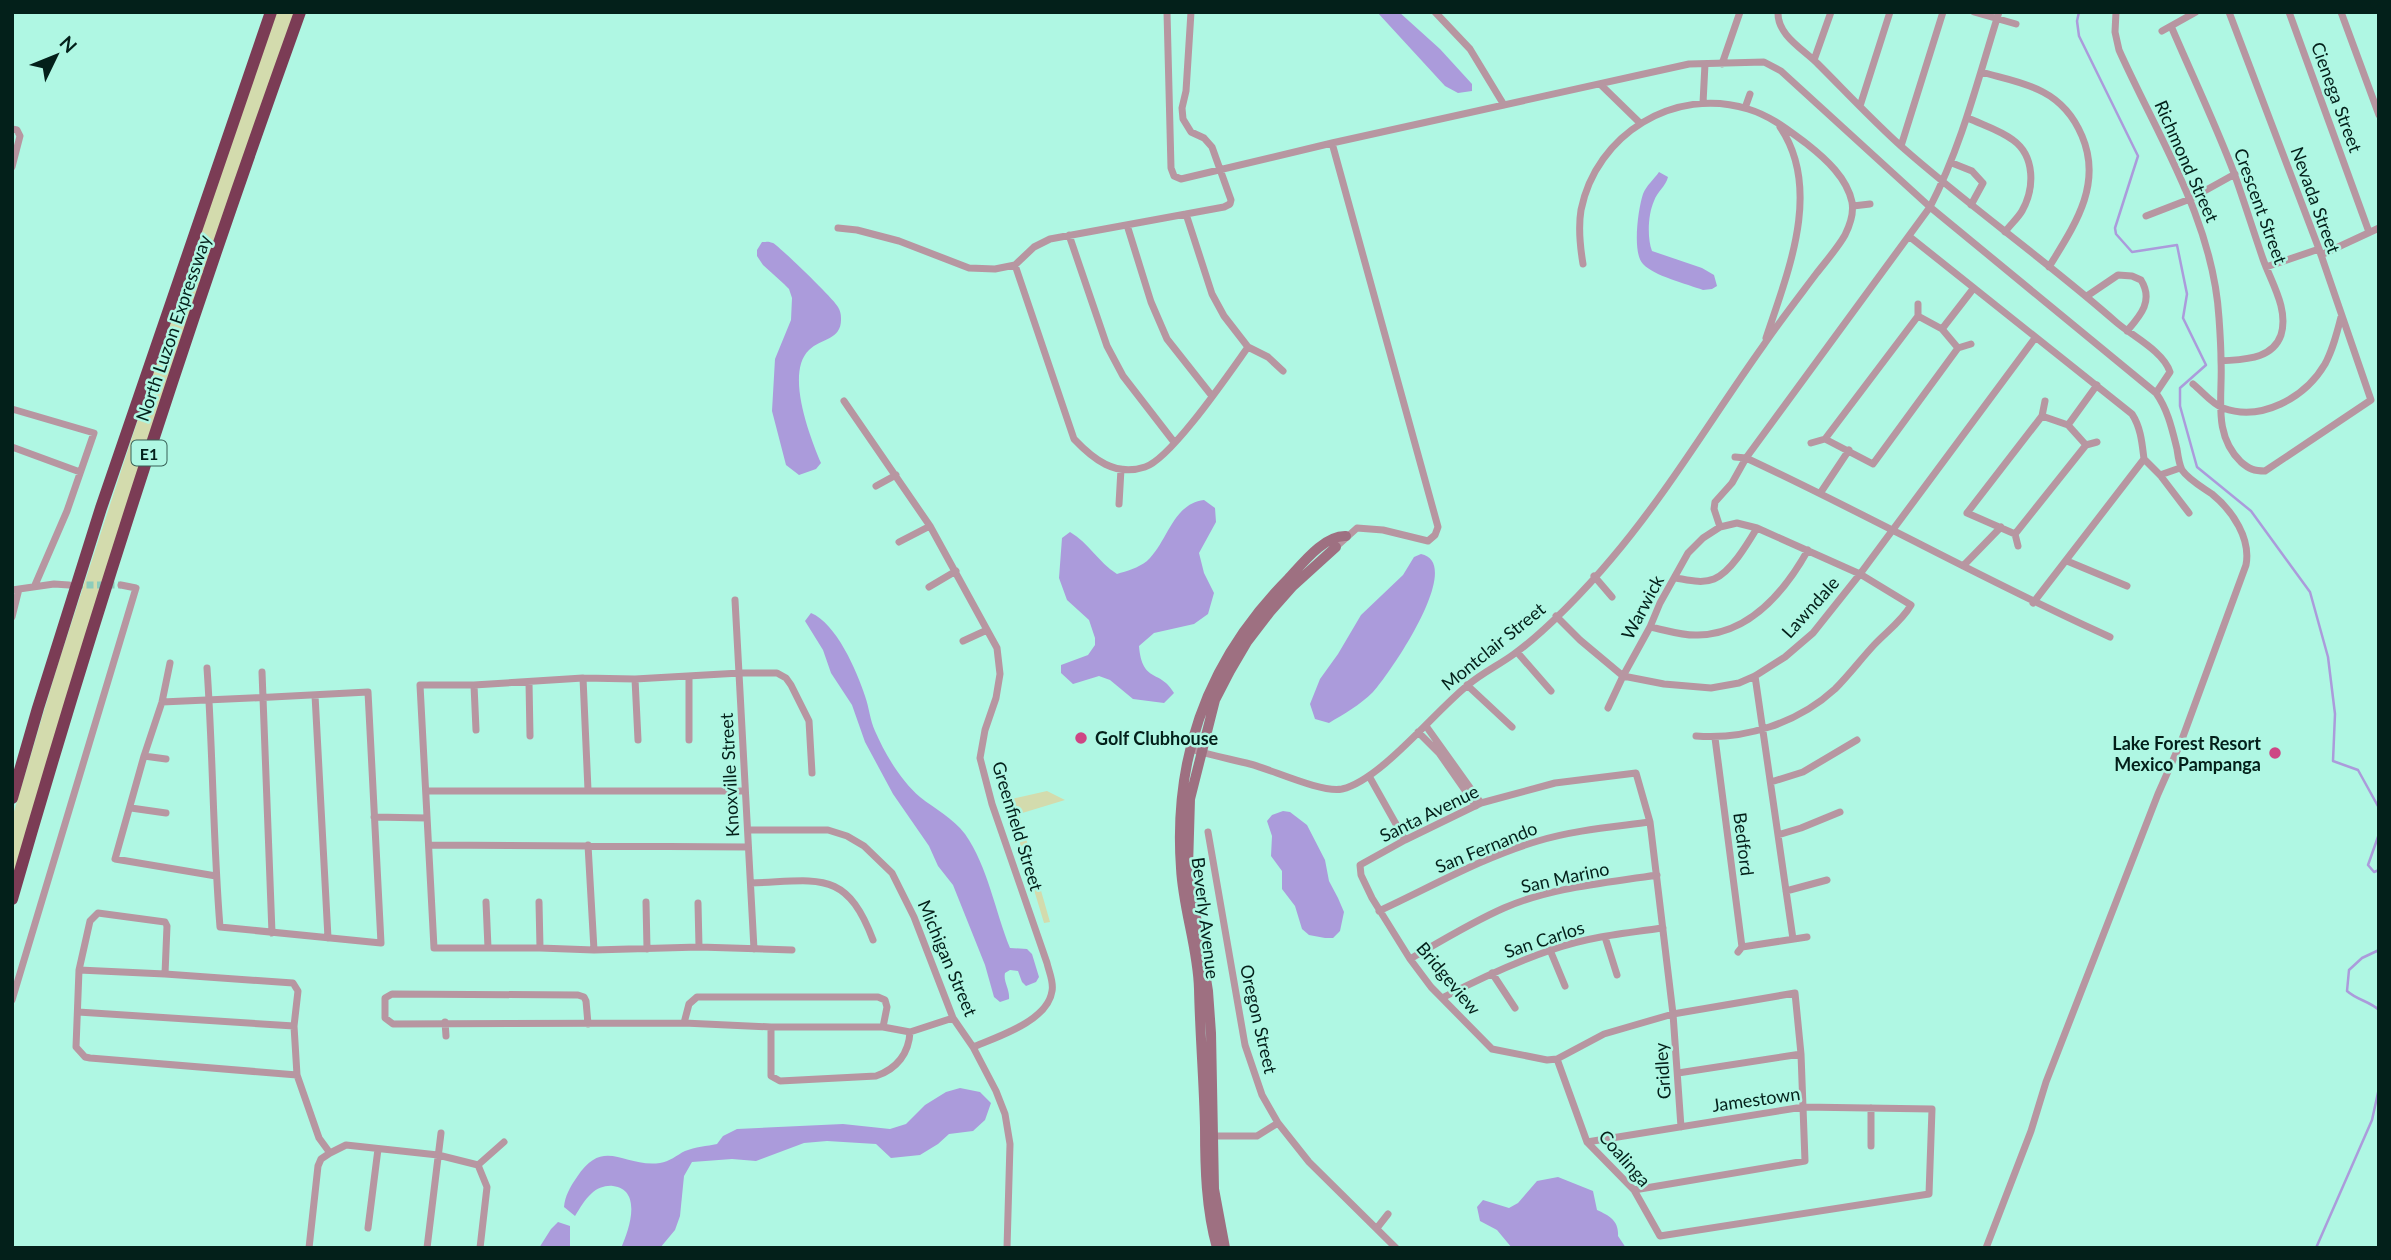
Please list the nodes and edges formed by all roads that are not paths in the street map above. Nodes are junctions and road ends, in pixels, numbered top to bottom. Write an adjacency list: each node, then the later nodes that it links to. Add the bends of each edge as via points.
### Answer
1 (271, 12): 182 (highway, North Luzon Expressway / E1, via 101,508)
2 (300, 12): 203 (highway, North Luzon Expressway / E1, via 128,517)
3 (1167, 12): 40 (street, via 1171,168 1181,179)
4 (1191, 12): 40 (street, via 1183,119 1191,132 1212,147)
5 (1435, 12): 28 (street, via 1470,50)
6 (1740, 12): 23 (street)
7 (1778, 12): 21 (street, via 1787,36)
8 (1831, 12): 21 (street)
9 (1890, 12): 29 (street)
10 (1943, 12): 37 (street)
11 (1974, 12): 17 (street)
12 (2116, 12): 43 (street, Richmond Street, via 2119,50)
13 (2196, 12): 19 (street)
14 (2229, 12): 57 (street, Nevada Street)
15 (2290, 12): 53 (street, Cienega Street)
16 (2341, 12): 31 (street)
17 (1998, 16): 18 (street); 24 (street)
18 (2016, 24)
19 (2171, 26): 20 (street); 41 (street, Crescent Street)
20 (2162, 31)
21 (1814, 60): 29 (street)
22 (1705, 64): 23 (street); 25 (street); 27 (street)
23 (1722, 64): 47 (street, via 1764,62 1780,71)
24 (1981, 72): 32 (street); 60 (street, via 2052,98 2070,114 2085,142 2090,160 2088,189 2079,217)
25 (1600, 84): 28 (street); 34 (street)
26 (1750, 94): 30 (street)
27 (1703, 103): 30 (street); 34 (street, via 1670,109)
28 (1504, 106): 36 (street)
29 (1860, 106): 37 (street)
30 (1745, 108): 33 (street)
31 (2379, 115)
32 (1968, 118): 38 (street); 54 (street, via 2015,141 2028,160 2032,183 2028,196)
33 (1776, 121): 46 (street, via 1840,176); 71 (street, Montclair Street, via 1793,152 1800,221)
34 (1640, 123): 58 (street, via 1612,146 1592,176 1581,210)
35 (12, 129): 39 (street, via 20,136)
36 (1332, 143): 40 (street); 116 (street, via 1438,527 1428,541 1359,528)
37 (1901, 146): 42 (street)
38 (1952, 163): 42 (street); 45 (street, via 1972,170 1983,183)
39 (12, 167)
40 (1220, 170): 48 (street, via 1230,204)
41 (2235, 174): 43 (street); 61 (street, Crescent Street)
42 (1943, 182): 45 (street); 47 (street)
43 (2190, 199): 49 (street); 74 (street, Richmond Street, via 2203,231 2215,286)
44 (1870, 204): 46 (street)
45 (1971, 205): 54 (street)
46 (1853, 206): 71 (street, Montclair Street, via 1844,235)
47 (1930, 207): 56 (street); 78 (street)
48 (1186, 214): 50 (street); 72 (street, via 1212,294)
49 (2146, 216)
50 (1128, 225): 55 (street); 79 (street, via 1167,339)
51 (838, 228): 59 (street, via 899,241 969,268)
52 (2379, 228): 53 (street)
53 (2370, 232): 57 (street)
54 (2005, 233): 60 (street)
55 (1069, 235): 59 (street, via 1034,247); 87 (street, via 1107,346 1123,376)
56 (1909, 237): 62 (street); 94 (street)
57 (2320, 252): 61 (street); 66 (street, Nevada Street)
58 (1583, 264)
59 (1015, 265): 98 (street, via 1074,439 1098,462)
60 (2049, 267): 63 (street)
61 (2266, 267): 74 (street, Crescent Street, via 2279,297 2280,337 2258,357)
62 (1973, 289): 67 (street); 69 (street)
63 (2087, 296): 68 (street); 68 (street, via 2118,275 2141,280 2145,307)
64 (1918, 304): 65 (street)
65 (1918, 316): 67 (street); 86 (street)
66 (2341, 317): 82 (street, via 2324,364 2292,397 2264,411); 99 (street, Nevada Street, via 2371,400)
67 (1942, 328): 73 (street)
68 (2127, 331): 78 (street, via 2168,368 2169,377)
69 (2035, 338): 77 (street); 114 (street, Lawndale)
70 (1971, 344): 73 (street)
71 (1763, 346): 125 (street, Montclair Street, via 1675,474)
72 (1248, 347): 75 (street); 79 (street)
73 (1958, 348): 96 (street)
74 (2221, 361): 82 (street, Richmond Street)
75 (1283, 372)
76 (2193, 384): 82 (street)
77 (2097, 385): 85 (street); 95 (street, via 2132,414)
78 (2156, 393): 97 (street, via 2168,413)
79 (1212, 396): 87 (street)
80 (844, 401): 102 (street, Greenfield Street)
81 (2045, 401): 84 (street)
82 (2220, 407): 99 (street, Richmond Street, via 2230,449 2249,469)
83 (12, 409): 100 (street, via 94,433)
84 (2042, 416): 85 (street); 107 (street)
85 (2068, 425): 90 (street)
86 (1825, 439): 89 (street); 92 (street)
87 (1174, 442): 98 (street, via 1161,458 1144,468)
88 (2097, 442): 90 (street)
89 (1811, 443)
90 (2086, 445): 115 (street)
91 (12, 447): 100 (street)
92 (1849, 450): 96 (street); 105 (street)
93 (1735, 457): 94 (street)
94 (1746, 457): 105 (street); 112 (street, via 1732,483 1714,502)
95 (2144, 459): 103 (street); 121 (street)
96 (1873, 464): 101 (street)
97 (2180, 468): 103 (street); 274 (street, via 2216,497 2240,527 2248,554 2246,565)
98 (1121, 469): 106 (street)
99 (2265, 471)
100 (80, 472): 127 (street)
101 (1875, 473)
102 (896, 475): 104 (street); 110 (street, Greenfield Street)
103 (2160, 475): 108 (street)
104 (876, 486)
105 (1821, 492): 114 (street)
106 (1119, 504)
107 (1968, 513): 109 (street); 111 (street)
108 (2189, 513)
109 (1958, 516)
110 (930, 526): 117 (street); 123 (street, Greenfield Street)
111 (2001, 527): 115 (street); 122 (street)
112 (1718, 528): 113 (street, via 1737,523); 126 (street, Warwick, via 1688,553)
113 (1757, 528): 120 (street); 126 (street, via 1714,579)
114 (1893, 530): 122 (street); 124 (street, Lawndale)
115 (2015, 534): 118 (street)
116 (1346, 536): 119 (street, Beverly Avenue); 172 (street, Beverly Avenue, via 1322,546 1260,607 1241,634 1208,694)
117 (899, 542)
118 (2018, 546)
119 (1336, 547): 172 (street, Beverly Avenue, via 1293,586 1247,642 1215,700)
120 (1808, 550): 124 (street); 138 (street, via 1778,593 1745,622 1696,636)
121 (2067, 561): 130 (street); 135 (street)
122 (1964, 565): 135 (street)
123 (956, 571): 131 (street); 139 (street, Greenfield Street)
124 (1860, 574): 149 (street, Lawndale, via 1813,633); 163 (street, via 1911,606 1908,611 1834,689 1803,712)
125 (1594, 576): 133 (street); 136 (street, Montclair Street)
126 (1676, 578): 138 (street, Warwick)
127 (35, 585): 128 (street); 132 (street)
128 (69, 585)
129 (121, 585): 231 (street, via 136,588)
130 (2127, 586)
131 (929, 587)
132 (16, 589): 137 (street)
133 (1612, 597)
134 (735, 600): 146 (street, Knoxville Street)
135 (2034, 603): 140 (street)
136 (1556, 616): 142 (street, Montclair Street); 148 (street)
137 (12, 617)
138 (1650, 627): 148 (street, Warwick)
139 (987, 630): 141 (street); 244 (street, Greenfield Street, via 997,648 1000,674 981,758 1053,988 1029,1022)
140 (2110, 637)
141 (963, 641)
142 (1517, 652): 154 (street, Montclair Street); 155 (street)
143 (170, 663): 159 (street)
144 (208, 668): 158 (street)
145 (262, 673): 157 (street)
146 (740, 673): 147 (street); 175 (street, via 777,673 791,685 809,721); 181 (street, Knoxville Street)
147 (689, 676): 151 (street); 170 (street)
148 (1623, 676): 149 (street, Lawndale, via 1710,688); 160 (street, Warwick)
149 (1755, 676): 163 (street)
150 (583, 678): 151 (street); 152 (street); 179 (street)
151 (635, 679): 169 (street)
152 (528, 682): 153 (street); 166 (street)
153 (474, 685): 164 (street); 180 (street, via 420,685)
154 (1467, 685): 161 (street, Montclair Street); 162 (street)
155 (1552, 691)
156 (315, 695): 157 (street); 187 (street, via 368,692); 213 (street)
157 (263, 696): 158 (street); 210 (street)
158 (209, 700): 159 (street); 199 (street)
159 (162, 702): 173 (street)
160 (1608, 708)
161 (1426, 726): 165 (street, Montclair Street); 183 (street)
162 (1512, 727)
163 (1763, 729): 168 (street); 178 (street)
164 (476, 730)
165 (1418, 732): 177 (street, Montclair Street); 183 (street)
166 (530, 736)
167 (1696, 736): 168 (street)
168 (1715, 738): 214 (street, Bedford, via 1740,950)
169 (638, 740)
170 (690, 740)
171 (1857, 740): 178 (street, via 1803,772)
172 (1195, 751): 177 (street, Montclair Street, via 1252,764 1324,789 1340,789); 254 (street, Beverly Avenue, via 1182,793 1181,869 1199,975)
173 (144, 756): 174 (street); 184 (street)
174 (166, 759)
175 (811, 773)
176 (1636, 774): 183 (street, Santa Avenue, via 1555,783); 189 (street, Gridley)
177 (1369, 776): 193 (street)
178 (1771, 782): 192 (street)
179 (588, 790): 180 (street); 181 (street)
180 (426, 791): 188 (street)
181 (745, 791): 190 (street, Knoxville Street)
182 (12, 798)
183 (1478, 805): 193 (street, Santa Avenue)
184 (131, 808): 186 (street); 199 (street, via 116,859)
185 (1840, 811): 192 (street)
186 (166, 813)
187 (374, 817): 188 (street); 213 (street, via 381,943)
188 (427, 818): 194 (street)
189 (1650, 822): 198 (street, Gridley); 208 (street, San Fernando, via 1537,841)
190 (748, 830): 196 (street, Knoxville Street); 235 (street, Michigan Street, via 828,830 847,836 879,859 902,889)
191 (1208, 832): 251 (street, Oregon Street, via 1245,1045 1255,1078)
192 (1778, 835): 202 (street)
193 (1405, 840): 197 (street, Santa Avenue)
194 (429, 845): 195 (street); 217 (street, via 434,948)
195 (588, 845): 196 (street); 221 (street)
196 (748, 847): 201 (street, Knoxville Street)
197 (1360, 865): 208 (street, Bridgeview)
198 (1657, 875): 209 (street, Gridley); 224 (street, San Marino, via 1574,887 1505,907)
199 (216, 876): 210 (street, via 220,927)
200 (1827, 880): 202 (street)
201 (751, 883): 215 (street, via 810,881 837,887 859,907); 220 (street, Knoxville Street)
202 (1786, 891): 214 (street)
203 (12, 899)
204 (486, 902): 217 (street)
205 (539, 902): 218 (street)
206 (646, 902): 219 (street)
207 (698, 904): 216 (street)
208 (1380, 911): 224 (street, Bridgeview)
209 (1663, 928): 211 (street, San Carlos); 234 (street, Gridley)
210 (272, 933): 213 (street)
211 (1605, 937): 223 (street, San Carlos); 228 (street)
212 (1807, 937): 214 (street)
213 (328, 938)
214 (1793, 939)
215 (873, 940)
216 (699, 947): 219 (street); 220 (street)
217 (488, 948): 218 (street)
218 (540, 948): 221 (street)
219 (647, 949): 221 (street)
220 (754, 949): 222 (street)
221 (594, 950)
222 (792, 950)
223 (1550, 950): 227 (street, San Carlos); 229 (street)
224 (1410, 960): 230 (street, Bridgeview)
225 (79, 970): 226 (street); 226 (street, via 90,921 98,913 165,922); 233 (street)
226 (165, 974): 239 (street, via 293,983 298,991)
227 (1492, 974): 230 (street, San Carlos); 232 (street)
228 (1617, 975)
229 (1565, 986)
230 (1441, 998): 246 (street, Bridgeview, via 1492,1049)
231 (12, 1000)
232 (1515, 1008)
233 (78, 1012): 239 (street); 248 (street, via 76,1047 85,1057)
234 (1673, 1014): 245 (street, via 1795,993); 246 (street, via 1604,1034); 247 (street, Gridley)
235 (953, 1018): 242 (street); 244 (street, Michigan Street)
236 (445, 1023): 238 (street); 238 (street, via 393,1024 384,1018 384,998 392,994 578,995 586,1001); 243 (street)
237 (684, 1023): 238 (street); 240 (street); 241 (street, via 689,1004 697,997 878,997 887,1006)
238 (588, 1024)
239 (294, 1026): 248 (street)
240 (771, 1027): 241 (street); 242 (street, via 771,1076 780,1081 883,1074 908,1051)
241 (883, 1027): 242 (street)
242 (910, 1032)
243 (446, 1036)
244 (973, 1047): 270 (street, Michigan Street, via 996,1091 1008,1128)
245 (1801, 1054): 247 (street); 249 (street)
246 (1557, 1059): 256 (street, Coalinga)
247 (1678, 1073): 252 (street, Gridley)
248 (297, 1074): 259 (street, via 319,1138)
249 (1803, 1107): 250 (street, Jamestown); 252 (street, Jamestown); 262 (street, via 1805,1161)
250 (1871, 1108): 257 (street); 266 (street, Jamestown, via 1931,1109 1929,1194)
251 (1278, 1123): 254 (street, via 1257,1136); 265 (street, Oregon Street, via 1309,1162)
252 (1682, 1126): 256 (street, Jamestown)
253 (441, 1133): 260 (street)
254 (1209, 1136): 271 (street, Beverly Avenue, via 1211,1223); 272 (street, Beverly Avenue)
255 (504, 1142): 261 (street)
256 (1587, 1142): 262 (street, Coalinga)
257 (1871, 1146)
258 (378, 1149): 259 (street, via 346,1145); 260 (street); 264 (street)
259 (330, 1153): 267 (street, via 318,1166)
260 (438, 1155): 261 (street); 268 (street)
261 (478, 1164): 269 (street, via 487,1187)
262 (1634, 1190): 266 (street, Coalinga)
263 (1388, 1214): 265 (street)
264 (369, 1228)
265 (1377, 1228): 273 (street, Oregon Street)
266 (1660, 1236)
267 (309, 1248)
268 (427, 1248)
269 (480, 1248)
270 (1007, 1248)
271 (1217, 1248)
272 (1224, 1248)
273 (1396, 1248)
274 (1986, 1248)

